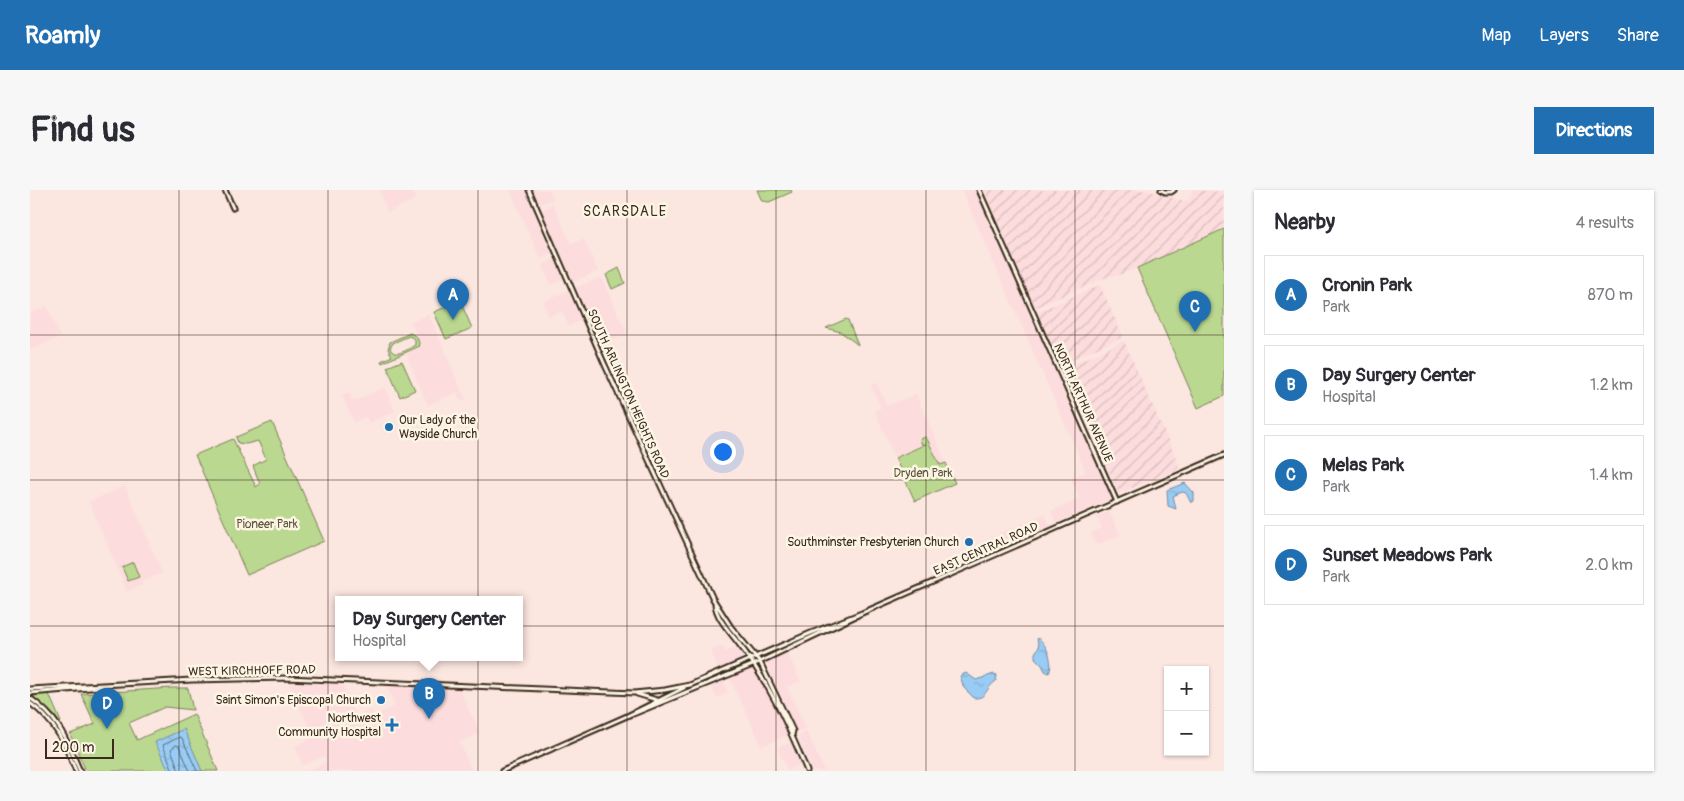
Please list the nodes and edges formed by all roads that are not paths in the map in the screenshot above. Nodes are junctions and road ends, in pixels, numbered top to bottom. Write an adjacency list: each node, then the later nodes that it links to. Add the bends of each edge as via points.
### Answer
1 (225, 190): 6 (main road)
2 (529, 190): 9 (main road, SOUTH ARLINGTON HEIGHTS ROAD, via 605,365)
3 (979, 190): 8 (main road, NORTH ARTHUR AVENUE)
4 (1161, 190): 5 (main road)
5 (1174, 190)
6 (233, 208)
7 (1224, 455): 8 (main road, EAST CENTRAL ROAD)
8 (1117, 502): 10 (main road, EAST CENTRAL ROAD)
9 (716, 604): 11 (main road, SOUTH ARLINGTON HEIGHTS ROAD); 12 (main road, SOUTH ARLINGTON HEIGHTS ROAD, via 727,629)
10 (862, 613): 11 (main road, EAST CENTRAL ROAD); 13 (main road, EAST CENTRAL ROAD)
11 (756, 656): 12 (main road, EAST CENTRAL ROAD); 13 (main road, SOUTH ARLINGTON HEIGHTS ROAD)
12 (751, 659): 14 (main road, SOUTH ARLINGTON HEIGHTS ROAD); 15 (main road, EAST CENTRAL ROAD)
13 (760, 662): 14 (main road, EAST CENTRAL ROAD); 27 (main road, SOUTH ARLINGTON HEIGHTS ROAD, via 793,731)
14 (755, 664): 24 (main road, EAST CENTRAL ROAD); 27 (main road, SOUTH ARLINGTON HEIGHTS ROAD)
15 (690, 685): 20 (main road, WEST KIRCHHOFF ROAD); 22 (main road)
16 (110, 686): 17 (main road, WEST KIRCHHOFF ROAD); 19 (main road, WEST KIRCHHOFF ROAD); 20 (main road, WEST KIRCHHOFF ROAD, via 287,678)
17 (30, 689)
18 (30, 693): 19 (main road, WEST KIRCHHOFF ROAD)
19 (36, 693): 23 (main road, via 33,696)
20 (634, 693): 22 (main road, WEST KIRCHHOFF ROAD)
21 (30, 698): 23 (main road)
22 (657, 700): 24 (main road, WEST KIRCHHOFF ROAD); 26 (main road)
23 (35, 701): 28 (main road, via 57,722)
24 (667, 701): 26 (main road, EAST CENTRAL ROAD)
25 (30, 703): 28 (main road, via 57,729)
26 (627, 716): 29 (main road)
27 (792, 735): 30 (main road, SOUTH ARLINGTON HEIGHTS ROAD)
28 (78, 771)
29 (502, 771)
30 (808, 771)

